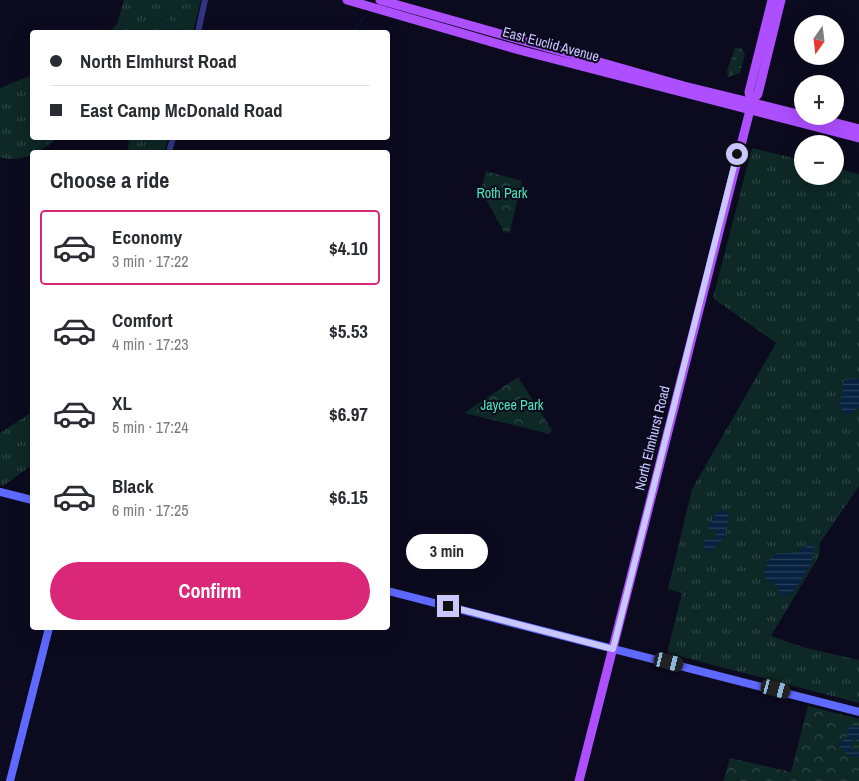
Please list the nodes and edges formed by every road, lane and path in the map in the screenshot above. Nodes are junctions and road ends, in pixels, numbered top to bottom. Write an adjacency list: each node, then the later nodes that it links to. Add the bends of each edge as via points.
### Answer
1 (206, 0): 6 (street)
2 (347, 0): 7 (main road, East Euclid Avenue, via 492,42)
3 (380, 0): 7 (main road, East Euclid Avenue)
4 (772, 0): 7 (main road, North Elmhurst Road, via 750,92)
5 (781, 0): 7 (main road, North Elmhurst Road, via 758,94)
6 (198, 30)
7 (750, 106): 8 (main road); 11 (main road); 16 (main road, North Elmhurst Road)
8 (794, 114)
9 (844, 125): 10 (main road)
10 (859, 129)
11 (859, 138)
12 (0, 492): 13 (main road)
13 (30, 500)
14 (390, 592): 16 (main road)
15 (48, 630): 18 (main road)
16 (613, 649): 17 (main road); 19 (main road, North Elmhurst Road)
17 (859, 712)
18 (10, 781)
19 (579, 781)

